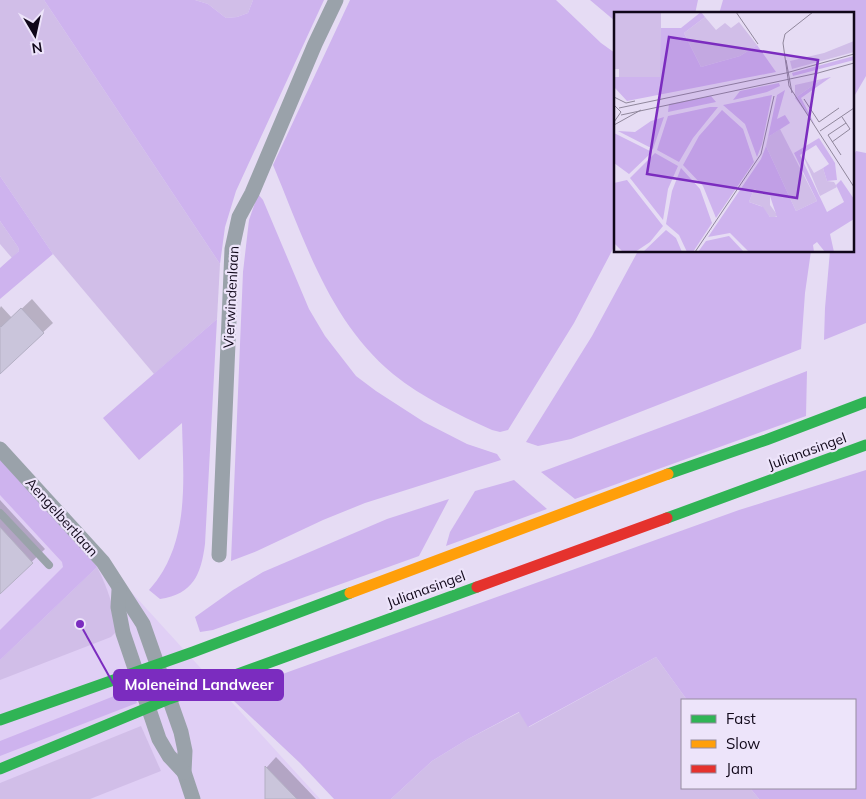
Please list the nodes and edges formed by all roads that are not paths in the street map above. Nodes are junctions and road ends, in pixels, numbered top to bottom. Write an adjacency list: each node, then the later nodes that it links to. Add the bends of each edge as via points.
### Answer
1 (336, 0): 6 (street, Vierwindenlaan, via 239,217 232,249)
2 (866, 402): 9 (main road, Julianasingel)
3 (866, 445): 11 (main road, Julianasingel)
4 (0, 449): 8 (street, Aengelbertlaan, via 103,562)
5 (0, 513): 7 (lane)
6 (219, 555)
7 (49, 565)
8 (119, 590): 9 (street, Aengelbertlaan, via 143,624); 10 (street, Aengelbertlaan, via 118,608 123,633)
9 (157, 665): 10 (main road, Julianasingel); 11 (street, Aengelbertlaan)
10 (136, 672): 12 (street, Aengelbertlaan); 13 (main road, Julianasingel)
11 (169, 699): 12 (main road, Julianasingel); 15 (street, Aengelbertlaan, via 185,751)
12 (148, 708): 14 (main road, Julianasingel); 15 (street, Aengelbertlaan, via 159,739)
13 (0, 720)
14 (0, 769)
15 (184, 772): 16 (street)
16 (194, 799)

